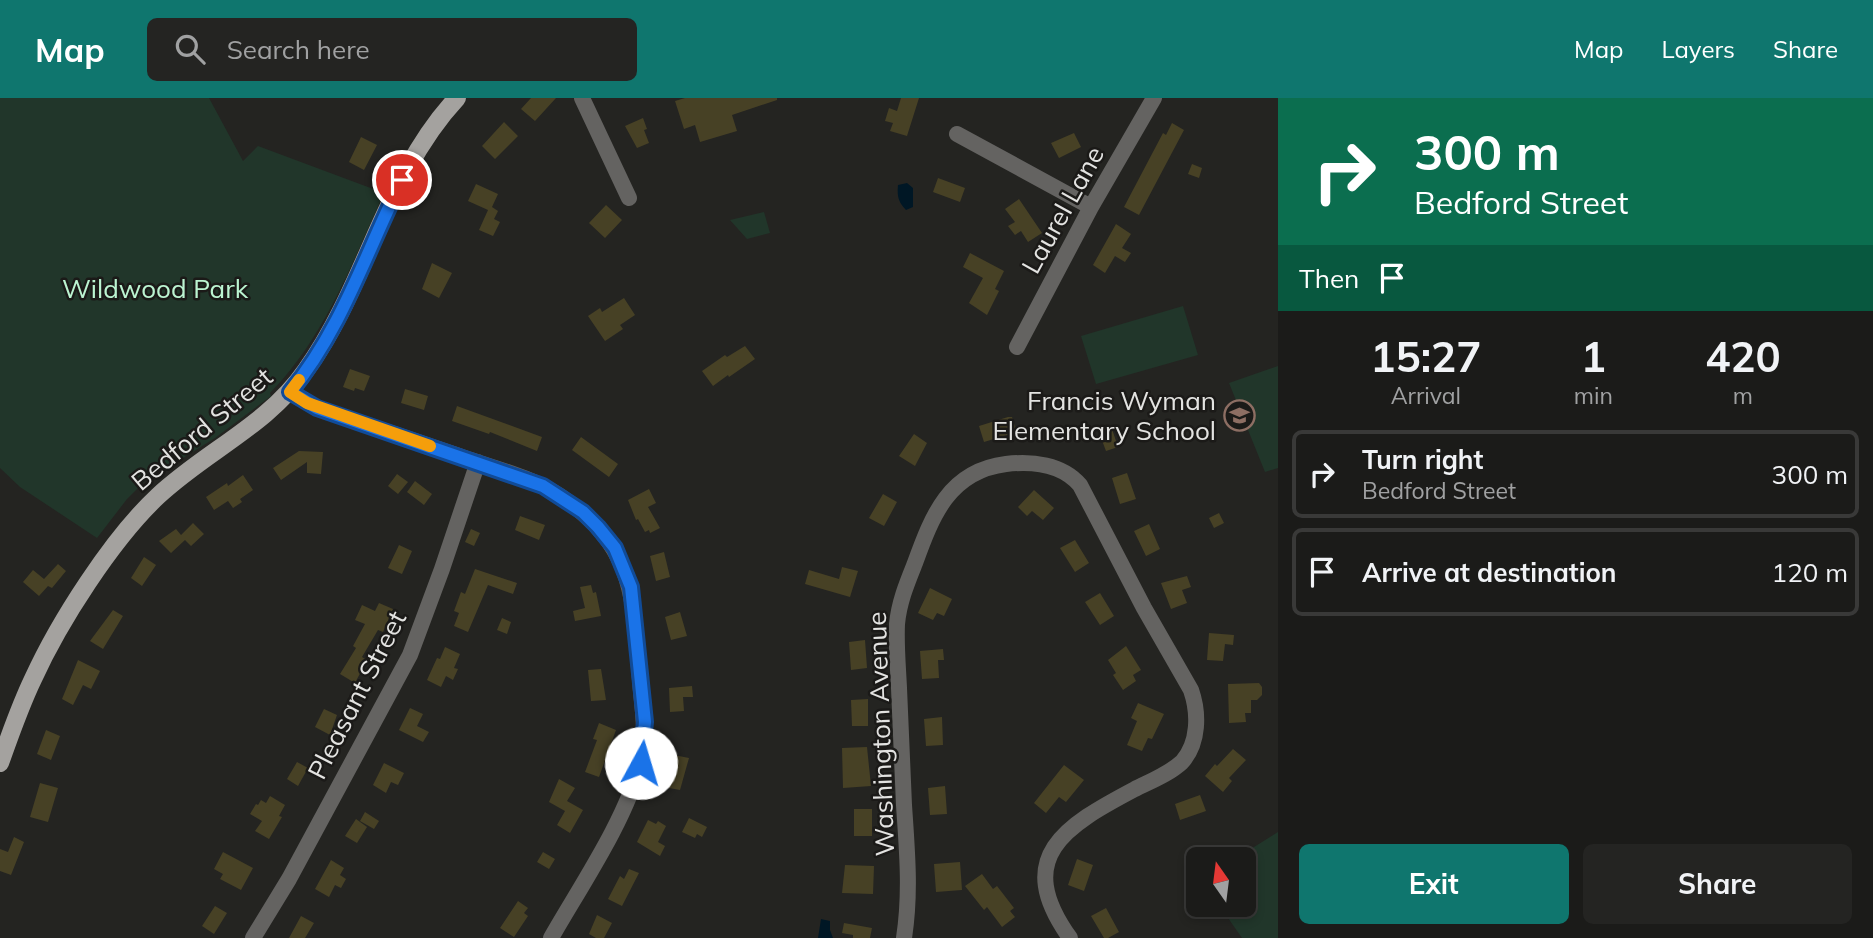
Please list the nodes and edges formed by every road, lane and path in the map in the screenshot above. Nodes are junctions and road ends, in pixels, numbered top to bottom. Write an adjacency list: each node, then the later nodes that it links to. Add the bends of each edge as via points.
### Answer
1 (457, 98): 8 (main road, Bedford Street, via 411,164 342,312)
2 (582, 98): 5 (street)
3 (1154, 98): 6 (street, Laurel Lane)
4 (957, 134): 6 (street)
5 (629, 198)
6 (1091, 207): 7 (street, Laurel Lane)
7 (1017, 347)
8 (290, 392): 9 (street, via 317,408); 10 (main road, Bedford Street, via 259,421 173,484 122,536 41,662)
9 (478, 463): 11 (street, Pleasant Street, via 410,655); 12 (street, via 543,486 583,512 615,548 631,587 645,722 641,763 628,799)
10 (0, 763)
11 (253, 938)
12 (551, 938)
13 (904, 938): 14 (street, Washington Avenue, via 909,870 899,609 930,521 944,498 960,482 983,470 1022,463 1055,468 1080,485 1196,705 1196,732 1184,760 1107,804 1052,849 1046,865 1047,897)
14 (1070, 938)

